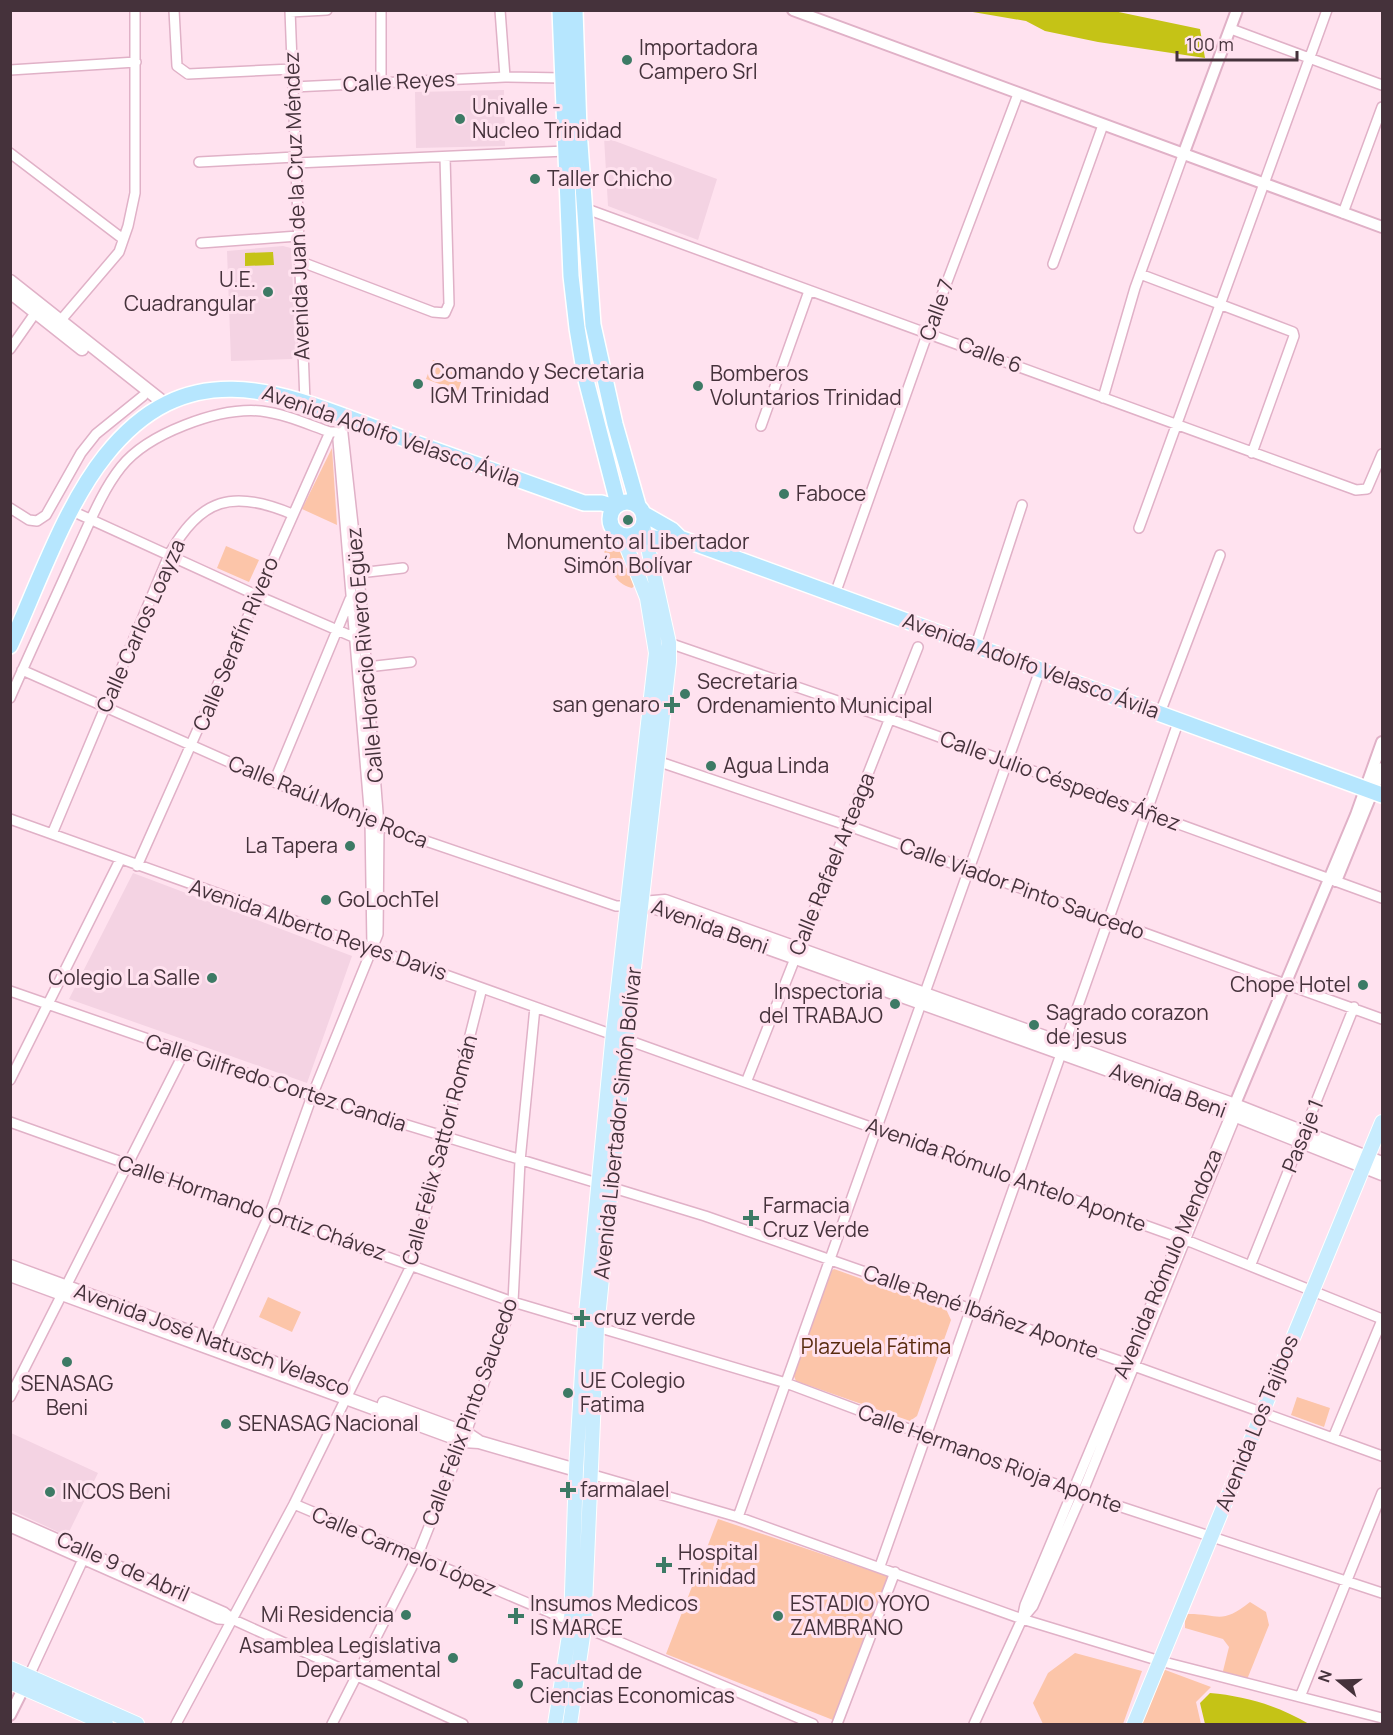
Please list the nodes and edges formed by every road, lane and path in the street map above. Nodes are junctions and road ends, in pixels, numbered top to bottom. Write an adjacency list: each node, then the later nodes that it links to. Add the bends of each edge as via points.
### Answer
1 (135, 10): 14 (street)
2 (174, 10): 15 (street, via 180,71 188,74)
3 (327, 10): 11 (street)
4 (381, 10): 19 (street)
5 (500, 10): 17 (street)
6 (560, 10): 18 (highway)
7 (575, 10): 32 (highway)
8 (793, 10): 22 (street)
9 (1238, 10): 12 (street)
10 (1327, 10): 13 (street)
11 (290, 11): 15 (street, Avenida Juan de la Cruz Méndez)
12 (1231, 29): 13 (street); 27 (street)
13 (1309, 58): 20 (street); 31 (street)
14 (136, 62): 16 (street); 36 (street, via 135,193)
15 (292, 69): 21 (street, Avenida Juan de la Cruz Méndez)
16 (10, 70)
17 (505, 77): 18 (street, Calle Reyes); 19 (street, Calle Reyes)
18 (562, 78): 25 (highway)
19 (381, 84): 21 (street, Calle Reyes)
20 (1383, 85)
21 (292, 87): 29 (street, Avenida Juan de la Cruz Méndez)
22 (1018, 94): 24 (street); 47 (street, Calle 7)
23 (1383, 106): 33 (street)
24 (1103, 125): 27 (street); 39 (street)
25 (566, 150): 28 (street); 60 (highway, via 577,328)
26 (10, 153): 36 (street)
27 (1183, 155): 31 (street); 40 (street)
28 (445, 157): 29 (street); 38 (street, via 449,304 445,313 433,312)
29 (295, 160): 30 (street); 35 (street, Avenida Juan de la Cruz Méndez)
30 (199, 162)
31 (1264, 185): 33 (street); 44 (street)
32 (584, 208): 42 (street, Calle 6); 68 (highway, via 593,325)
33 (1343, 213): 34 (street)
34 (1383, 227)
35 (298, 236): 37 (street); 38 (street, Avenida Juan de la Cruz Méndez)
36 (123, 239): 46 (street, via 119,252)
37 (201, 243)
38 (299, 261): 51 (street, Avenida Juan de la Cruz Méndez)
39 (1053, 264)
40 (1140, 274): 44 (street); 50 (street)
41 (10, 280): 45 (main road)
42 (809, 291): 47 (street, Calle 6); 55 (street)
43 (10, 292): 45 (main road)
44 (1219, 305): 54 (street); 58 (street, via 1293,332 1294,336)
45 (39, 309): 46 (main road); 48 (street); 49 (main road)
46 (61, 320): 52 (main road)
47 (928, 332): 50 (street, Calle 6); 75 (street, Calle 7)
48 (10, 349)
49 (142, 396): 52 (main road); 63 (street, via 96,434 46,515 37,521)
50 (1103, 398): 54 (street, Calle 6)
51 (305, 402): 52 (highway, Avenida Adolfo Velasco Ávila, via 253,389 219,389); 53 (highway, Avenida Adolfo Velasco Ávila)
52 (160, 405): 65 (highway, via 128,430 105,456)
53 (341, 416): 57 (street, Calle Horacio Rivero Egüez); 61 (highway, Avenida Adolfo Velasco Ávila)
54 (1175, 424): 58 (street, Calle 6); 69 (street)
55 (761, 426)
56 (330, 432): 57 (street); 66 (street, Calle Serafín Rivero); 67 (street, via 284,415 259,411 236,412 190,424 135,452 120,468)
57 (342, 432): 74 (street, Calle Horacio Rivero Egüez); 77 (street, Calle Horacio Rivero Egüez, via 338,440)
58 (1252, 453): 59 (street, Calle 6, via 1362,490 1373,481)
59 (1383, 454)
60 (609, 473): 61 (highway, via 600,495 593,502); 64 (highway)
61 (584, 503): 64 (highway, Avenida Adolfo Velasco Ávila, via 602,503)
62 (1022, 505): 82 (street)
63 (10, 508)
64 (614, 510): 68 (highway, Avenida Adolfo Velasco Ávila, via 628,501); 68 (highway, via 613,529)
65 (72, 511): 67 (street); 83 (highway)
66 (292, 514): 71 (street, Calle Carlos Loayza, via 264,502 247,500 209,507 189,522); 76 (street, Calle Serafín Rivero)
67 (91, 521): 71 (street); 87 (street)
68 (638, 525): 70 (highway, Avenida Adolfo Velasco Ávila); 70 (highway, Avenida Adolfo Velasco Ávila, via 672,530); 81 (main road, Avenida Libertador Simón Bolívar); 113 (main road, Avenida Libertador Simón Bolívar, via 656,653)
69 (1139, 528)
70 (680, 538): 75 (highway, Avenida Adolfo Velasco Ávila)
71 (169, 555): 76 (street); 90 (street, Calle Carlos Loayza)
72 (1220, 555): 91 (street)
73 (403, 568): 74 (street)
74 (359, 573): 77 (street, Calle Horacio Rivero Egüez)
75 (835, 594): 82 (highway, Avenida Adolfo Velasco Ávila)
76 (256, 595): 78 (street); 95 (street, Calle Serafín Rivero)
77 (356, 596): 78 (street); 79 (street, Calle Horacio Rivero Egüez); 80 (street, Calle Horacio Rivero Egüez)
78 (338, 631): 79 (street); 99 (street)
79 (356, 638): 80 (street); 103 (street, Calle Horacio Rivero Egüez)
80 (366, 643): 86 (street, Calle Horacio Rivero Egüez)
81 (669, 644): 92 (street, Calle Julio Céspedes Áñez); 97 (main road, Avenida Libertador Simón Bolívar)
82 (976, 645): 88 (highway, Avenida Adolfo Velasco Ávila)
83 (10, 646)
84 (918, 647): 92 (street, Calle Rafael Arteaga)
85 (411, 662): 86 (street)
86 (367, 666): 104 (street, Calle Horacio Rivero Egüez)
87 (22, 670): 89 (street); 90 (street, Calle Raúl Monje Roca)
88 (1040, 670): 91 (highway, Avenida Adolfo Velasco Ávila); 96 (street)
89 (10, 698)
90 (105, 707): 95 (street, Calle Raúl Monje Roca); 106 (street, Calle Carlos Loayza)
91 (1160, 713): 93 (highway, Avenida Adolfo Velasco Ávila)
92 (890, 719): 96 (street, Calle Julio Céspedes Áñez); 105 (street, Calle Rafael Arteaga)
93 (1179, 720): 100 (highway, Avenida Adolfo Velasco Ávila); 101 (street)
94 (1383, 742): 100 (street, Avenida Rómulo Mendoza)
95 (191, 746): 99 (street, Calle Raúl Monje Roca); 108 (street, Calle Serafín Rivero)
96 (1007, 761): 101 (street, Calle Julio Céspedes Áñez); 109 (street)
97 (660, 762): 105 (street, Calle Viador Pinto Saucedo); 112 (main road, Avenida Libertador Simón Bolívar)
98 (1383, 768): 100 (street, Avenida Rómulo Mendoza)
99 (274, 782): 103 (street, Calle Raúl Monje Roca)
100 (1374, 792): 110 (street, Avenida Rómulo Mendoza)
101 (1148, 813): 110 (street, Calle Julio Céspedes Áñez); 114 (street)
102 (10, 819): 106 (street, Avenida Alberto Reyes Davis)
103 (370, 820): 104 (street, Calle Raúl Monje Roca); 115 (street, Calle Horacio Rivero Egüez)
104 (379, 825): 113 (street, Calle Raúl Monje Roca); 115 (street, Calle Horacio Rivero Egüez, via 378,934)
105 (849, 826): 109 (street, Calle Viador Pinto Saucedo); 116 (street, Calle Rafael Arteaga)
106 (52, 834): 107 (street, Avenida Alberto Reyes Davis)
107 (120, 860): 108 (street, Avenida Alberto Reyes Davis); 121 (street)
108 (137, 866): 115 (street, Avenida Alberto Reyes Davis)
109 (967, 870): 114 (street, Calle Viador Pinto Saucedo); 120 (street)
110 (1332, 881): 111 (street, Calle Julio Céspedes Áñez); 117 (street, Avenida Rómulo Mendoza)
111 (1383, 898)
112 (642, 903): 113 (street, Calle Raúl Monje Roca); 116 (main road, Avenida Beni, via 665,901); 125 (main road, Avenida Libertador Simón Bolívar)
113 (626, 907): 125 (main road, Avenida Libertador Simón Bolívar)
114 (1109, 921): 117 (street, Calle Viador Pinto Saucedo); 126 (street)
115 (372, 949): 118 (street, Avenida Alberto Reyes Davis); 130 (street, Calle Horacio Rivero Egüez)
116 (796, 953): 120 (main road, Avenida Beni); 129 (street, Calle Rafael Arteaga)
117 (1289, 984): 123 (street, Calle Viador Pinto Saucedo); 131 (street, Avenida Rómulo Mendoza)
118 (482, 988): 122 (street, Avenida Alberto Reyes Davis); 136 (street, Calle Félix Sattori Román)
119 (10, 991): 121 (street, Calle Gilfredo Cortez Candia)
120 (923, 997): 126 (main road, Avenida Beni); 134 (street)
121 (50, 1005): 127 (street, Calle Gilfredo Cortez Candia); 128 (street)
122 (535, 1007): 125 (street, Avenida Alberto Reyes Davis); 137 (street, Calle Félix Pinto Saucedo)
123 (1354, 1007): 124 (street, Calle Viador Pinto Saucedo); 135 (street, Pasaje 1)
124 (1383, 1019)
125 (619, 1036): 129 (street, Avenida Rómulo Antelo Aponte); 143 (main road, Avenida Libertador Simón Bolívar)
126 (1064, 1048): 131 (main road, Avenida Beni); 142 (street)
127 (183, 1053): 130 (street, Calle Gilfredo Cortez Candia); 140 (street)
128 (10, 1080)
129 (747, 1080): 134 (street, Avenida Rómulo Antelo Aponte)
130 (312, 1096): 136 (street, Calle Gilfredo Cortez Candia); 144 (street, Calle Horacio Rivero Egüez)
131 (1236, 1110): 135 (main road, Avenida Beni); 145 (street, Avenida Rómulo Mendoza)
132 (10, 1122): 140 (street, Calle Hormando Ortiz Chávez)
133 (1383, 1122): 138 (main road, Avenida Los Tajibos)
134 (876, 1128): 142 (street, Avenida Rómulo Antelo Aponte); 146 (street)
135 (1303, 1137): 138 (main road, Avenida Beni); 148 (street, Pasaje 1)
136 (444, 1138): 137 (street, Calle Gilfredo Cortez Candia); 147 (street, Calle Félix Sattori Román)
137 (520, 1161): 143 (street, Calle Gilfredo Cortez Candia); 153 (street, Calle Félix Pinto Saucedo)
138 (1366, 1161): 139 (main road, Avenida Beni); 141 (main road, Avenida Beni); 151 (main road, Avenida Los Tajibos)
139 (1383, 1163)
140 (129, 1166): 144 (street, Calle Hormando Ortiz Chávez); 152 (street)
141 (1383, 1174)
142 (1018, 1180): 145 (street, Avenida Rómulo Antelo Aponte); 154 (street)
143 (605, 1186): 146 (street, Calle René Ibáñez Aponte); 156 (main road, Avenida Libertador Simón Bolívar)
144 (270, 1213): 147 (street, Calle Hormando Ortiz Chávez); 157 (street, Calle Horacio Rivero Egüez)
145 (1182, 1238): 148 (street, Avenida Rómulo Antelo Aponte); 158 (street, Avenida Rómulo Mendoza)
146 (829, 1259): 154 (street, Calle René Ibáñez Aponte); 159 (street)
147 (412, 1264): 153 (street, Calle Hormando Ortiz Chávez); 160 (street, Calle Félix Sattori Román)
148 (1251, 1264): 151 (street, Avenida Rómulo Antelo Aponte)
149 (10, 1266): 152 (main road, Avenida José Natusch Velasco)
150 (10, 1275): 152 (main road, Avenida José Natusch Velasco)
151 (1312, 1289): 155 (street, Avenida Rómulo Antelo Aponte); 162 (main road, Avenida Los Tajibos)
152 (65, 1291): 157 (main road, Avenida José Natusch Velasco); 161 (street)
153 (513, 1302): 156 (street, Calle Hormando Ortiz Chávez); 164 (street, Calle Félix Pinto Saucedo)
154 (972, 1308): 158 (street, Calle René Ibáñez Aponte); 163 (street)
155 (1383, 1319): 165 (street)
156 (591, 1326): 159 (street, Calle Hermanos Rioja Aponte); 167 (main road, Avenida Libertador Simón Bolívar); 168 (main road, Avenida Libertador Simón Bolívar)
157 (212, 1345): 160 (main road, Avenida José Natusch Velasco)
158 (1130, 1364): 162 (street, Calle René Ibáñez Aponte); 169 (street, Avenida Rómulo Mendoza)
159 (786, 1383): 163 (street, Calle Hermanos Rioja Aponte); 172 (street)
160 (348, 1394): 164 (main road, Avenida José Natusch Velasco); 171 (street, Calle Félix Sattori Román)
161 (10, 1397)
162 (1262, 1413): 165 (street, Calle René Ibáñez Aponte); 175 (main road, Avenida Los Tajibos)
163 (924, 1435): 169 (street, Calle Hermanos Rioja Aponte); 178 (street)
164 (465, 1437): 167 (main road, Avenida José Natusch Velasco); 177 (street, Calle Félix Pinto Saucedo)
165 (1333, 1438): 166 (street, Calle René Ibáñez Aponte)
166 (1383, 1456)
167 (576, 1470): 168 (main road, Avenida José Natusch Velasco); 184 (main road, Avenida Libertador Simón Bolívar)
168 (590, 1474): 172 (street); 185 (main road, Avenida Libertador Simón Bolívar)
169 (1077, 1493): 175 (street, Calle Hermanos Rioja Aponte); 182 (street, Avenida Rómulo Mendoza)
170 (1383, 1493): 180 (street)
171 (294, 1504): 177 (street, Calle Carmelo López); 183 (street, Calle Félix Sattori Román)
172 (738, 1517): 178 (street)
173 (10, 1518): 176 (street, Calle 9 de Abril)
174 (10, 1527): 176 (street, Calle 9 de Abril)
175 (1210, 1538): 180 (street, Calle Hermanos Rioja Aponte); 186 (main road, Avenida Los Tajibos)
176 (86, 1555): 183 (street, Calle 9 de Abril, via 218,1619); 190 (street)
177 (417, 1557): 184 (street, Calle Carmelo López); 188 (street, Calle Félix Pinto Saucedo)
178 (880, 1566): 179 (street)
179 (895, 1572): 182 (street); 203 (street)
180 (1346, 1580): 181 (street, Calle Hermanos Rioja Aponte); 191 (street)
181 (1383, 1593)
182 (1022, 1619): 186 (street); 204 (street, Avenida Rómulo Mendoza)
183 (234, 1620): 188 (street, Calle 9 de Abril); 197 (street, Calle Félix Sattori Román)
184 (571, 1623): 185 (street, Calle Carmelo López); 200 (main road, Avenida Libertador Simón Bolívar)
185 (585, 1629): 194 (street, Calle Carmelo López); 201 (main road, Avenida Libertador Simón Bolívar)
186 (1160, 1661): 191 (street); 205 (main road, Avenida Los Tajibos)
187 (10, 1668): 190 (main road)
188 (357, 1677): 198 (street, Calle Félix Pinto Saucedo); 199 (street, Calle 9 de Abril)
189 (10, 1682): 190 (main road)
190 (26, 1682): 192 (street); 195 (main road); 196 (main road)
191 (1300, 1696): 193 (street)
192 (10, 1715)
193 (1383, 1718)
194 (790, 1720): 202 (street, Calle Carmelo López)
195 (106, 1725)
196 (138, 1725)
197 (176, 1725)
198 (332, 1725)
199 (463, 1725)
200 (555, 1725)
201 (570, 1725)
202 (813, 1725)
203 (837, 1725)
204 (974, 1725)
205 (1134, 1725)

